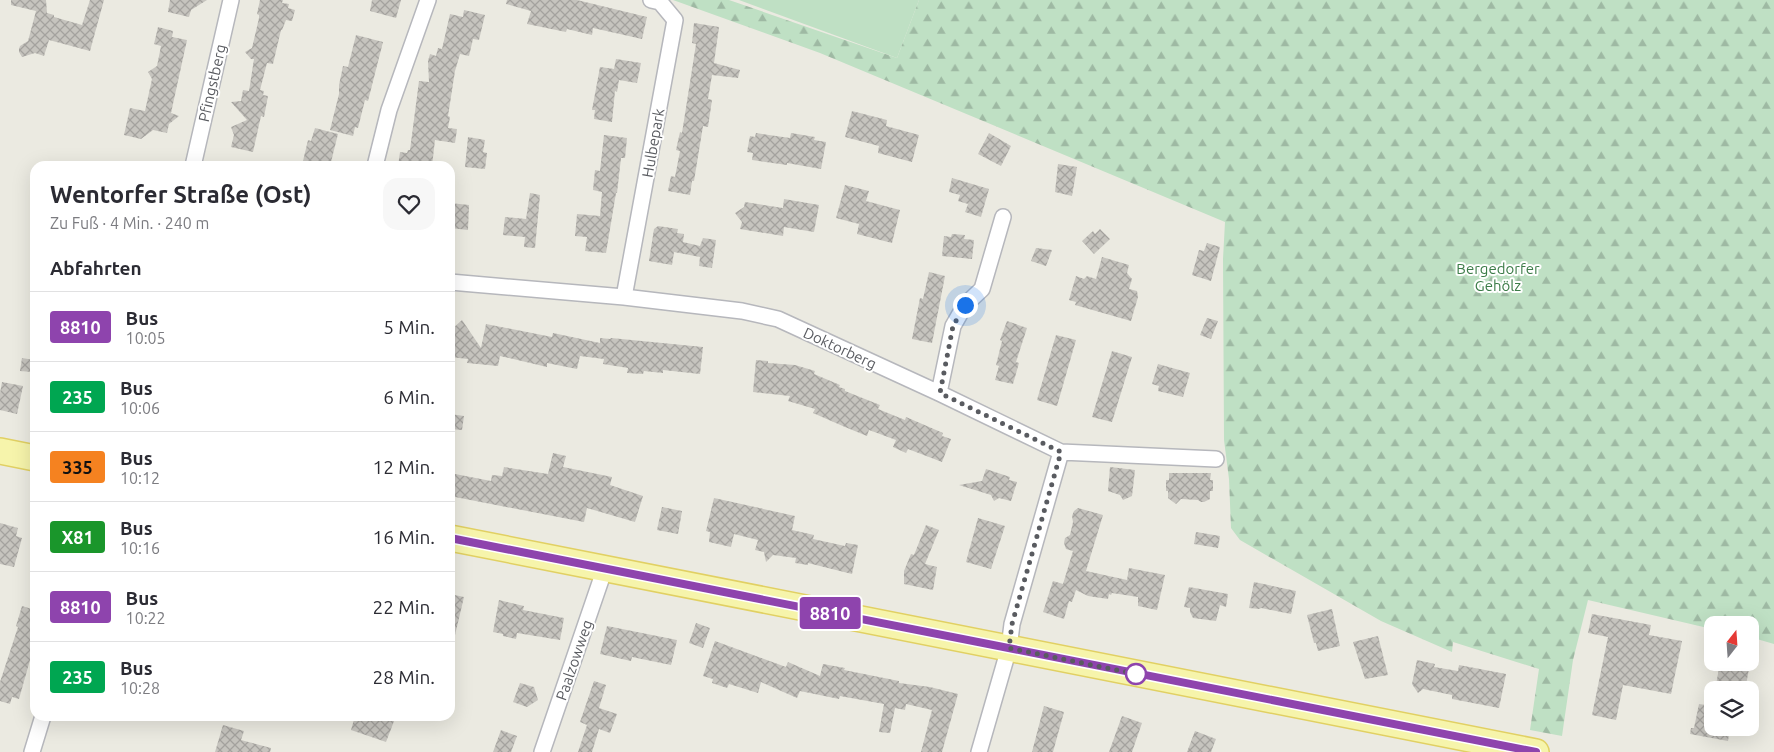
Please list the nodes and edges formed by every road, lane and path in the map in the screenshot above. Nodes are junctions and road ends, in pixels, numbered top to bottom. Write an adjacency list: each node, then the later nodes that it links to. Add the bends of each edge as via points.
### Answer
1 (231, 0): 4 (street, Pfingstberg)
2 (428, 0): 5 (street, via 389,110)
3 (651, 0): 8 (street, Hulbepark, via 660,2 675,20)
4 (194, 161)
5 (376, 161)
6 (1003, 217): 9 (street, via 982,289 965,305 953,326)
7 (455, 282): 8 (street, Doktorberg)
8 (624, 297): 9 (street, Doktorberg, via 742,311 778,319)
9 (940, 393): 11 (street, Doktorberg)
10 (0, 451): 12 (main road)
11 (1061, 452): 13 (street, Doktorberg); 16 (street, via 1012,624)
12 (30, 457)
13 (1216, 459)
14 (455, 539): 15 (main road)
15 (605, 568): 16 (main road); 20 (street, Paalzowweg)
16 (1009, 648): 18 (main road); 21 (street)
17 (41, 721): 19 (street)
18 (1532, 751)
19 (32, 752)
20 (542, 752)
21 (979, 752)

